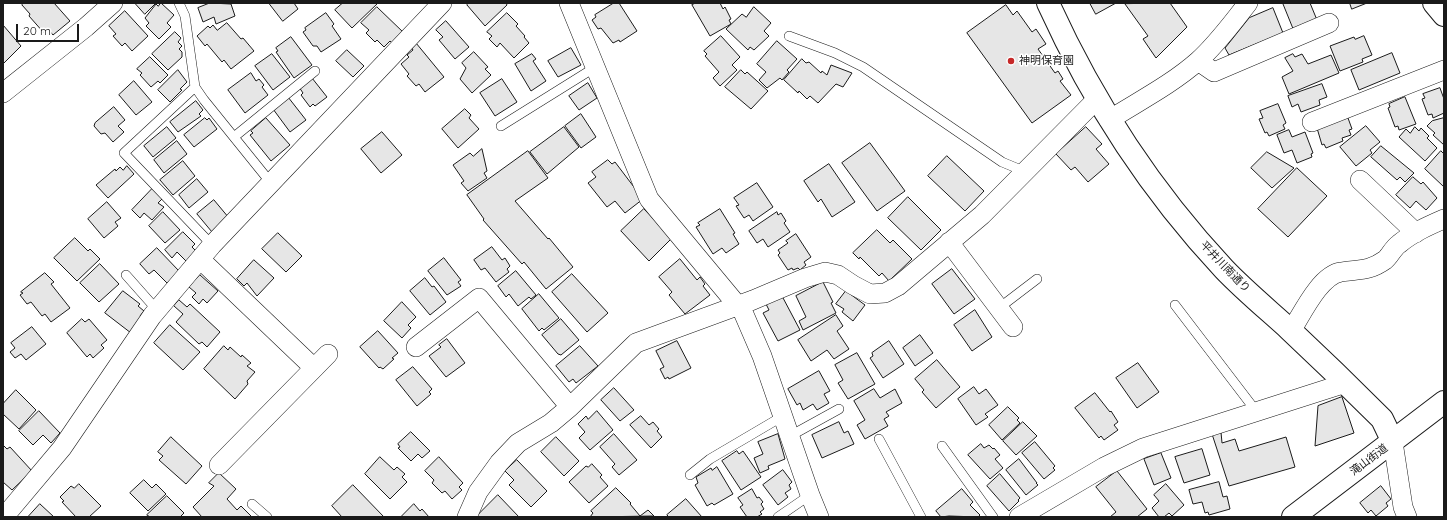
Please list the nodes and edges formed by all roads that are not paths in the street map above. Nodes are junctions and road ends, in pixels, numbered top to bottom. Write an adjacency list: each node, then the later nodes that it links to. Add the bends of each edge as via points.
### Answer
1 (113, 3): 16 (street)
2 (179, 3): 15 (lane, via 185,16)
3 (442, 3): 24 (street)
4 (568, 3): 12 (street)
5 (1048, 3): 17 (main road, 平井川南通り, via 1065,42)
6 (1248, 3): 11 (street, via 1213,47)
7 (1434, 3): 8 (main road)
8 (1444, 15)
9 (1329, 23): 11 (street, via 1214,72)
10 (789, 36): 22 (lane, via 863,67 1002,162)
11 (1198, 61): 18 (street)
12 (594, 68): 20 (lane); 31 (street, via 649,200)
13 (1444, 70): 19 (street)
14 (316, 71): 21 (lane)
15 (195, 87): 21 (lane); 28 (lane, via 124,153)
16 (3, 93)
17 (1097, 99): 18 (main road, 平井川南通り); 22 (street)
18 (1109, 120): 36 (main road, 平井川南通り, via 1145,174 1184,224 1225,270)
19 (1312, 122)
20 (500, 126)
21 (234, 136): 24 (lane)
22 (1026, 172): 27 (street, via 982,215)
23 (1360, 180): 26 (street)
24 (271, 183): 28 (street)
25 (1444, 219): 26 (street)
26 (1416, 232): 36 (street, via 1398,244 1385,260 1365,270 1340,272 1330,276)
27 (949, 242): 31 (street, via 898,286 885,293 870,294 838,275 825,272); 33 (street)
28 (206, 252): 34 (street); 39 (street)
29 (126, 276): 34 (lane)
30 (1037, 279): 33 (lane)
31 (738, 305): 42 (street, via 636,343); 45 (street, via 762,356)
32 (1175, 305): 44 (lane)
33 (999, 308): 35 (street)
34 (157, 310): 55 (street, via 62,448)
35 (1013, 327)
36 (1291, 331): 40 (main road, 平井川南通り)
37 (416, 348): 42 (street, via 479,298)
38 (328, 354): 39 (street)
39 (314, 368): 50 (street)
40 (1346, 383): 44 (street); 48 (main road, 平井川南通り, via 1382,419)
41 (1444, 402): 48 (main road, 滝山街道)
42 (570, 407): 57 (street, via 551,423 518,443 499,463 478,492)
43 (838, 410): 46 (lane)
44 (1256, 411): 62 (street, via 1143,448 1104,467)
45 (783, 416): 46 (street); 51 (lane, via 710,459)
46 (790, 436): 52 (street)
47 (879, 439): 60 (lane)
48 (1393, 442): 54 (street, 平井川南通り); 63 (main road, 滝山街道)
49 (942, 446): 61 (lane)
50 (219, 465)
51 (690, 475)
52 (810, 496): 58 (lane); 59 (street)
53 (252, 504): 56 (lane)
54 (1404, 514)
55 (4, 517)
56 (267, 517)
57 (466, 517)
58 (778, 517)
59 (819, 517)
60 (921, 517)
61 (993, 517)
62 (1019, 517)
63 (1293, 517)

